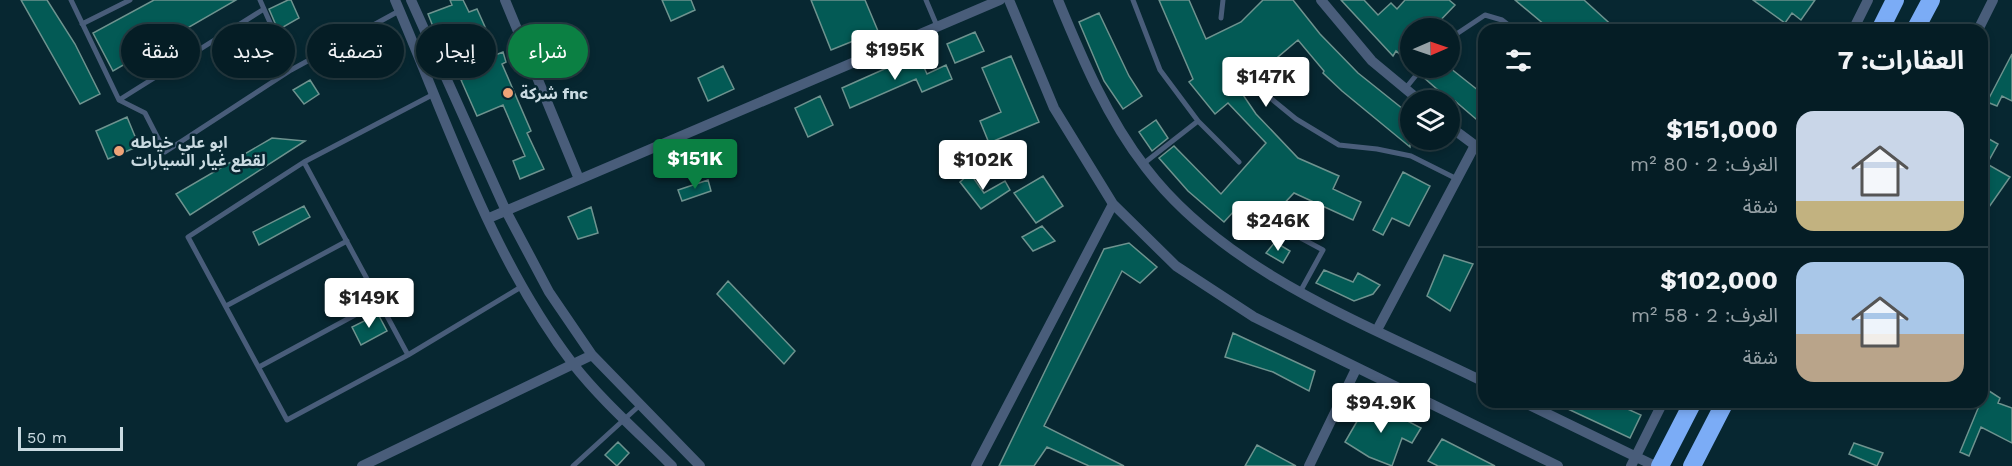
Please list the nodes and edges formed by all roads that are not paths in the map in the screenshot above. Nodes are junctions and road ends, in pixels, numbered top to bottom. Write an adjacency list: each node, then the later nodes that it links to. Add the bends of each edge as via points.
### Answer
1 (70, 0): 21 (lane)
2 (130, 0): 21 (lane)
3 (260, 0): 18 (lane)
4 (395, 0): 19 (street)
5 (411, 0): 48 (street)
6 (506, 0): 44 (street)
7 (926, 0): 28 (lane)
8 (999, 0): 28 (street)
9 (1009, 0): 46 (street, via 1054,108)
10 (1058, 0): 43 (street, via 1093,82)
11 (1133, 0): 37 (lane, via 1160,70)
12 (1223, 0): 20 (lane)
13 (1895, 0): 25 (highway)
14 (1931, 0): 26 (highway)
15 (1993, 0): 27 (street)
16 (1866, 1): 24 (street)
17 (1326, 2): 34 (street, via 1372,61)
18 (264, 9): 22 (lane); 36 (lane)
19 (399, 11): 30 (lane); 35 (street)
20 (1221, 18)
21 (82, 24): 36 (lane)
22 (271, 24)
23 (1507, 24): 29 (lane, via 1485,15)
24 (1855, 24)
25 (1883, 24)
26 (1918, 24)
27 (1981, 24)
28 (937, 26): 44 (street)
29 (1460, 32)
30 (295, 68)
31 (279, 78): 36 (lane, via 165,152 145,113)
32 (1414, 78): 34 (lane)
33 (1257, 87): 45 (lane, via 1296,119 1339,145 1411,156)
34 (1405, 89)
35 (435, 93): 41 (lane); 49 (street)
36 (119, 100)
37 (1198, 122): 42 (lane); 43 (lane)
38 (1460, 134): 39 (street)
39 (1478, 148)
40 (1478, 152): 45 (street)
41 (304, 162): 50 (lane); 54 (lane, via 188,237)
42 (1239, 162)
43 (1143, 164): 52 (street, via 1202,229 1275,280)
44 (579, 179): 48 (street)
45 (1457, 179): 55 (street)
46 (1113, 204): 60 (street, via 1176,266 1254,317); 73 (street)
47 (1298, 208): 52 (lane, via 1284,229 1323,250)
48 (506, 210): 49 (street); 57 (street, via 549,292)
49 (489, 218): 51 (street)
50 (347, 241): 53 (lane); 54 (lane)
51 (521, 287): 56 (lane); 58 (street)
52 (1300, 292): 55 (street)
53 (380, 302): 56 (lane); 59 (lane)
54 (225, 306): 59 (lane)
55 (1377, 330): 61 (street)
56 (408, 355): 59 (lane, via 287,420)
57 (592, 355): 58 (street); 62 (street)
58 (574, 365): 67 (street); 69 (street)
59 (259, 367)
60 (1356, 369): 74 (street); 75 (street)
61 (1478, 379)
62 (640, 405): 67 (lane); 72 (street)
63 (1534, 408): 68 (street)
64 (1660, 408): 68 (street)
65 (1690, 408): 77 (highway)
66 (1722, 408): 78 (highway)
67 (626, 420): 70 (lane); 71 (street)
68 (1633, 462): 76 (street)
69 (362, 466)
70 (573, 466)
71 (672, 466)
72 (700, 466)
73 (976, 466)
74 (1309, 466)
75 (1558, 466)
76 (1655, 466)
77 (1660, 466)
78 (1692, 466)

